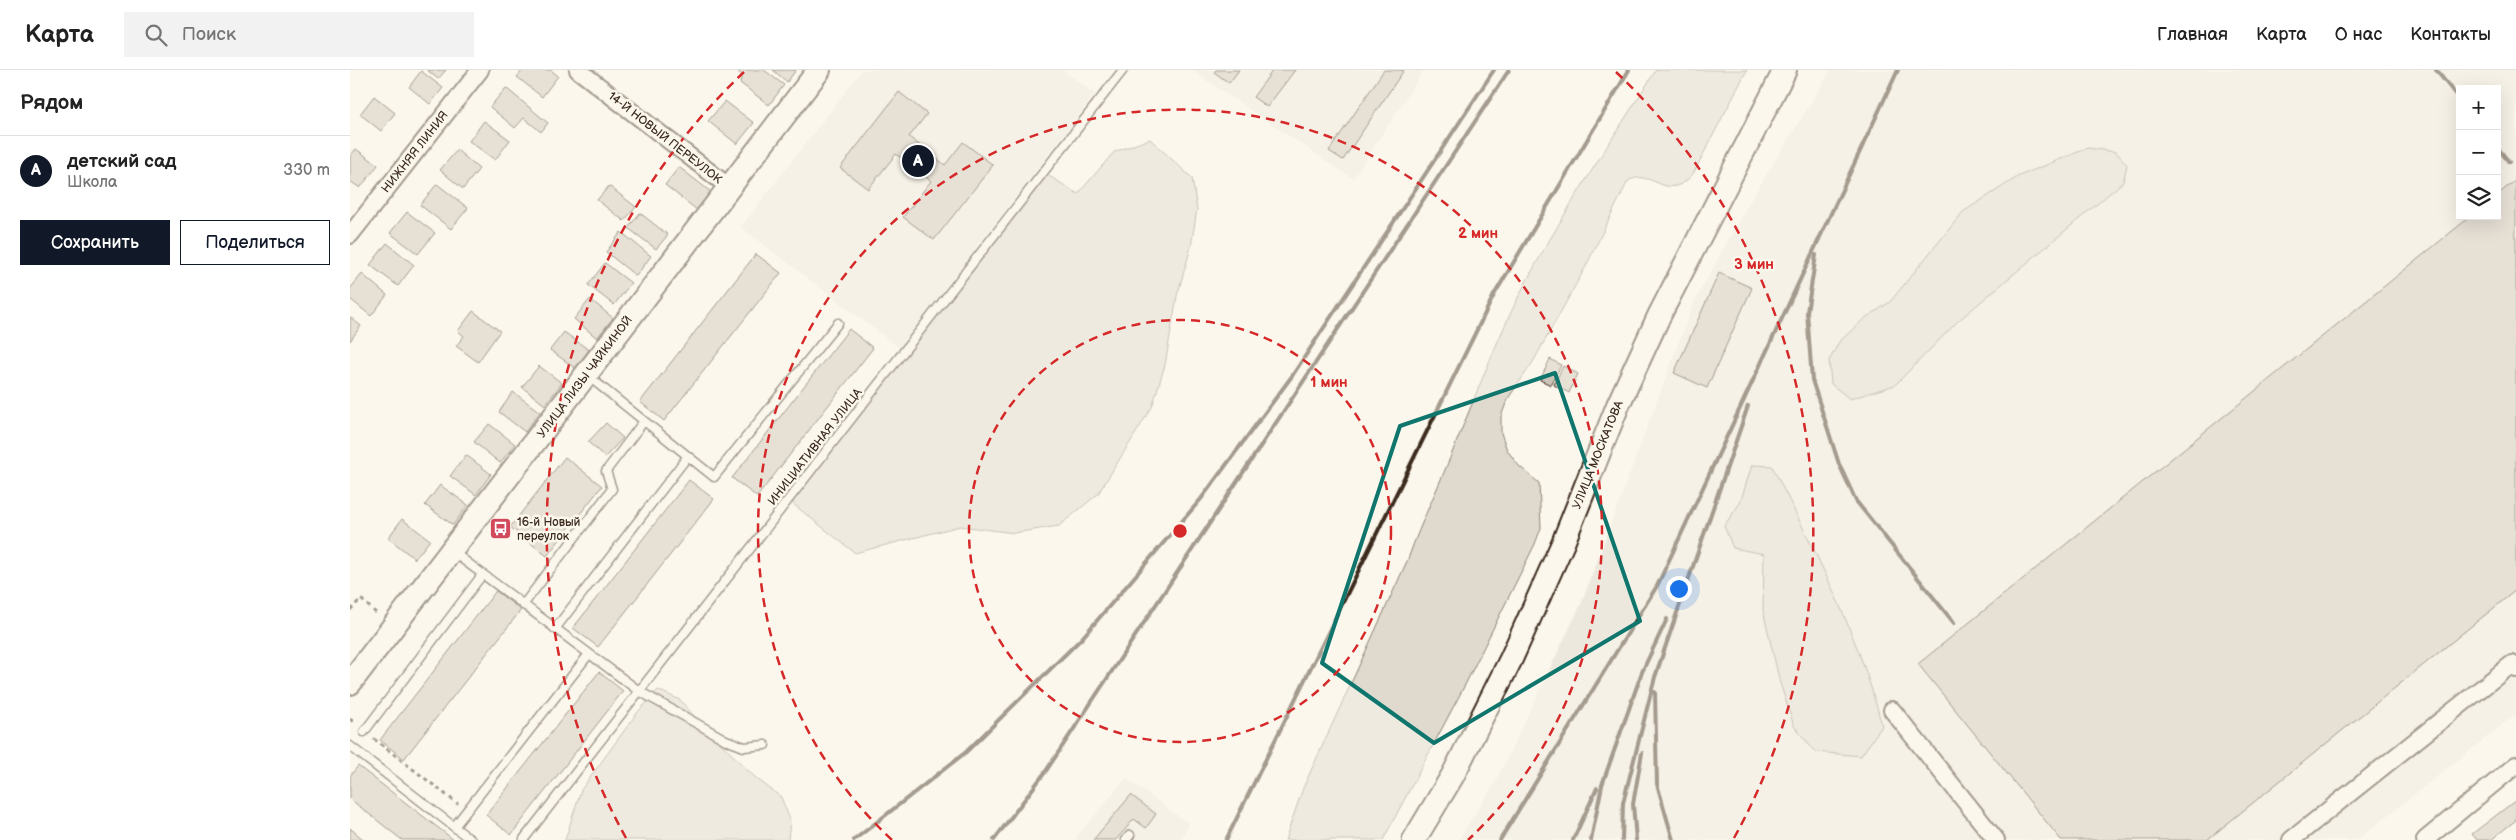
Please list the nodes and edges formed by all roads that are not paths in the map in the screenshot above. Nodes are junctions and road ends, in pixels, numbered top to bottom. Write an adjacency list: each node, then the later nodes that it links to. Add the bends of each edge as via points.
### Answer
1 (480, 70): 7 (street, НИЖНЯЯ ЛИНИЯ)
2 (578, 70): 6 (street, 14-Й НОВЫЙ ПЕРЕУЛОК)
3 (819, 70): 6 (main road, УЛИЦА ЛИЗЫ ЧАЙКИНОЙ)
4 (1123, 70): 19 (lane, ИНИЦИАТИВНАЯ УЛИЦА)
5 (1785, 70): 28 (main road, УЛИЦА МОСКАТОВА, via 1659,316 1511,659 1453,775)
6 (729, 187): 9 (main road, УЛИЦА ЛИЗЫ ЧАЙКИНОЙ)
7 (350, 235)
8 (838, 323): 11 (lane, via 714,477)
9 (586, 375): 10 (lane); 12 (main road, УЛИЦА ЛИЗЫ ЧАЙКИНОЙ)
10 (644, 421): 11 (lane); 14 (lane, via 606,471 612,489)
11 (688, 456): 15 (lane)
12 (451, 551): 13 (lane); 18 (main road, УЛИЦА ЛИЗЫ ЧАЙКИНОЙ)
13 (482, 574): 14 (lane); 21 (lane)
14 (523, 605): 15 (lane)
15 (555, 629): 16 (lane)
16 (589, 654): 19 (lane); 25 (lane)
17 (2516, 668): 30 (street, via 2512,664)
18 (350, 683)
19 (639, 691): 22 (lane, via 744,748); 26 (lane, ИНИЦИАТИВНАЯ УЛИЦА)
20 (1892, 710): 29 (street)
21 (364, 732)
22 (765, 745)
23 (350, 746): 25 (lane)
24 (2516, 765): 31 (street)
25 (454, 827): 27 (lane)
26 (524, 839)
27 (470, 840)
28 (1414, 840)
29 (1996, 840)
30 (2291, 840)
31 (2424, 840)

